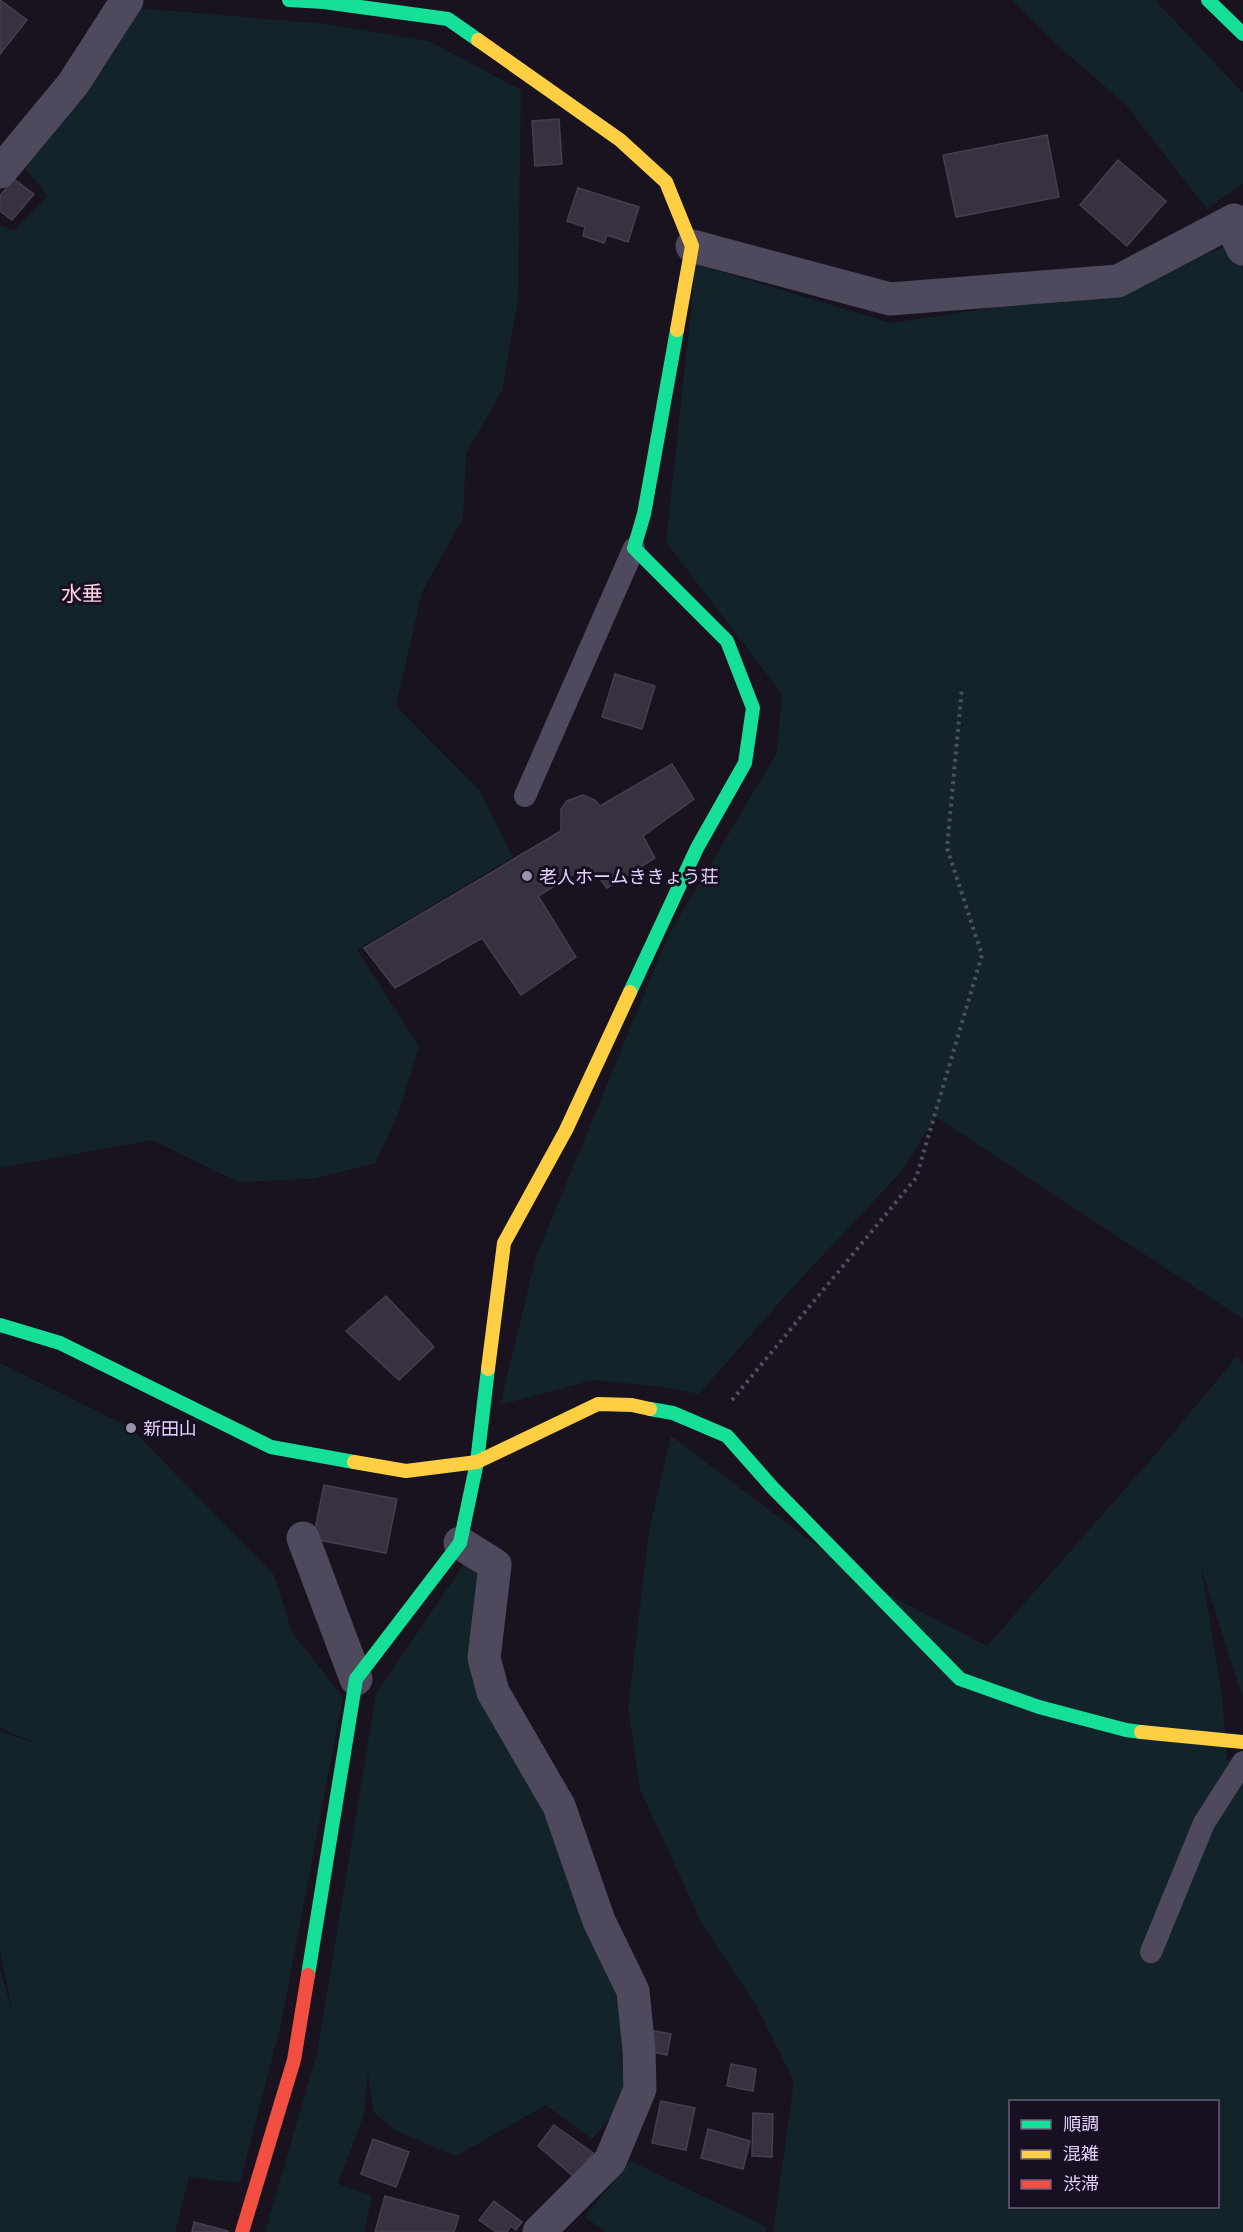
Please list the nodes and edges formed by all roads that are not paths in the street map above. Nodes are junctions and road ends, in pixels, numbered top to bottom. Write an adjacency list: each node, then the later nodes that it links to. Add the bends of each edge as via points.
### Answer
1 (127, 0): 5 (street, via 73,84)
2 (289, 0): 6 (main road, via 448,19 620,140 666,182)
3 (1208, 0): 4 (main road)
4 (1243, 34)
5 (0, 172)
6 (692, 246): 7 (street, via 890,299 1118,280 1234,220 1236,237); 8 (main road, via 644,514)
7 (1243, 249)
8 (634, 548): 9 (lane); 11 (main road, via 727,641 753,708 745,763 697,848 566,1130 504,1243)
9 (525, 796)
10 (0, 1325): 11 (main road, via 60,1344 271,1447 406,1472)
11 (477, 1462): 13 (main road); 15 (main road, via 598,1404 633,1405 673,1413 727,1436 960,1679 1039,1707 1126,1730)
12 (303, 1538): 14 (street)
13 (460, 1543): 14 (main road); 19 (street, via 495,1565 484,1659 493,1692 559,1806 599,1921 633,1991 640,2089 610,2161)
14 (356, 1679): 18 (main road, via 294,2060)
15 (1243, 1742)
16 (1243, 1762): 17 (lane, via 1204,1823)
17 (1151, 1952)
18 (242, 2232)
19 (539, 2232)

